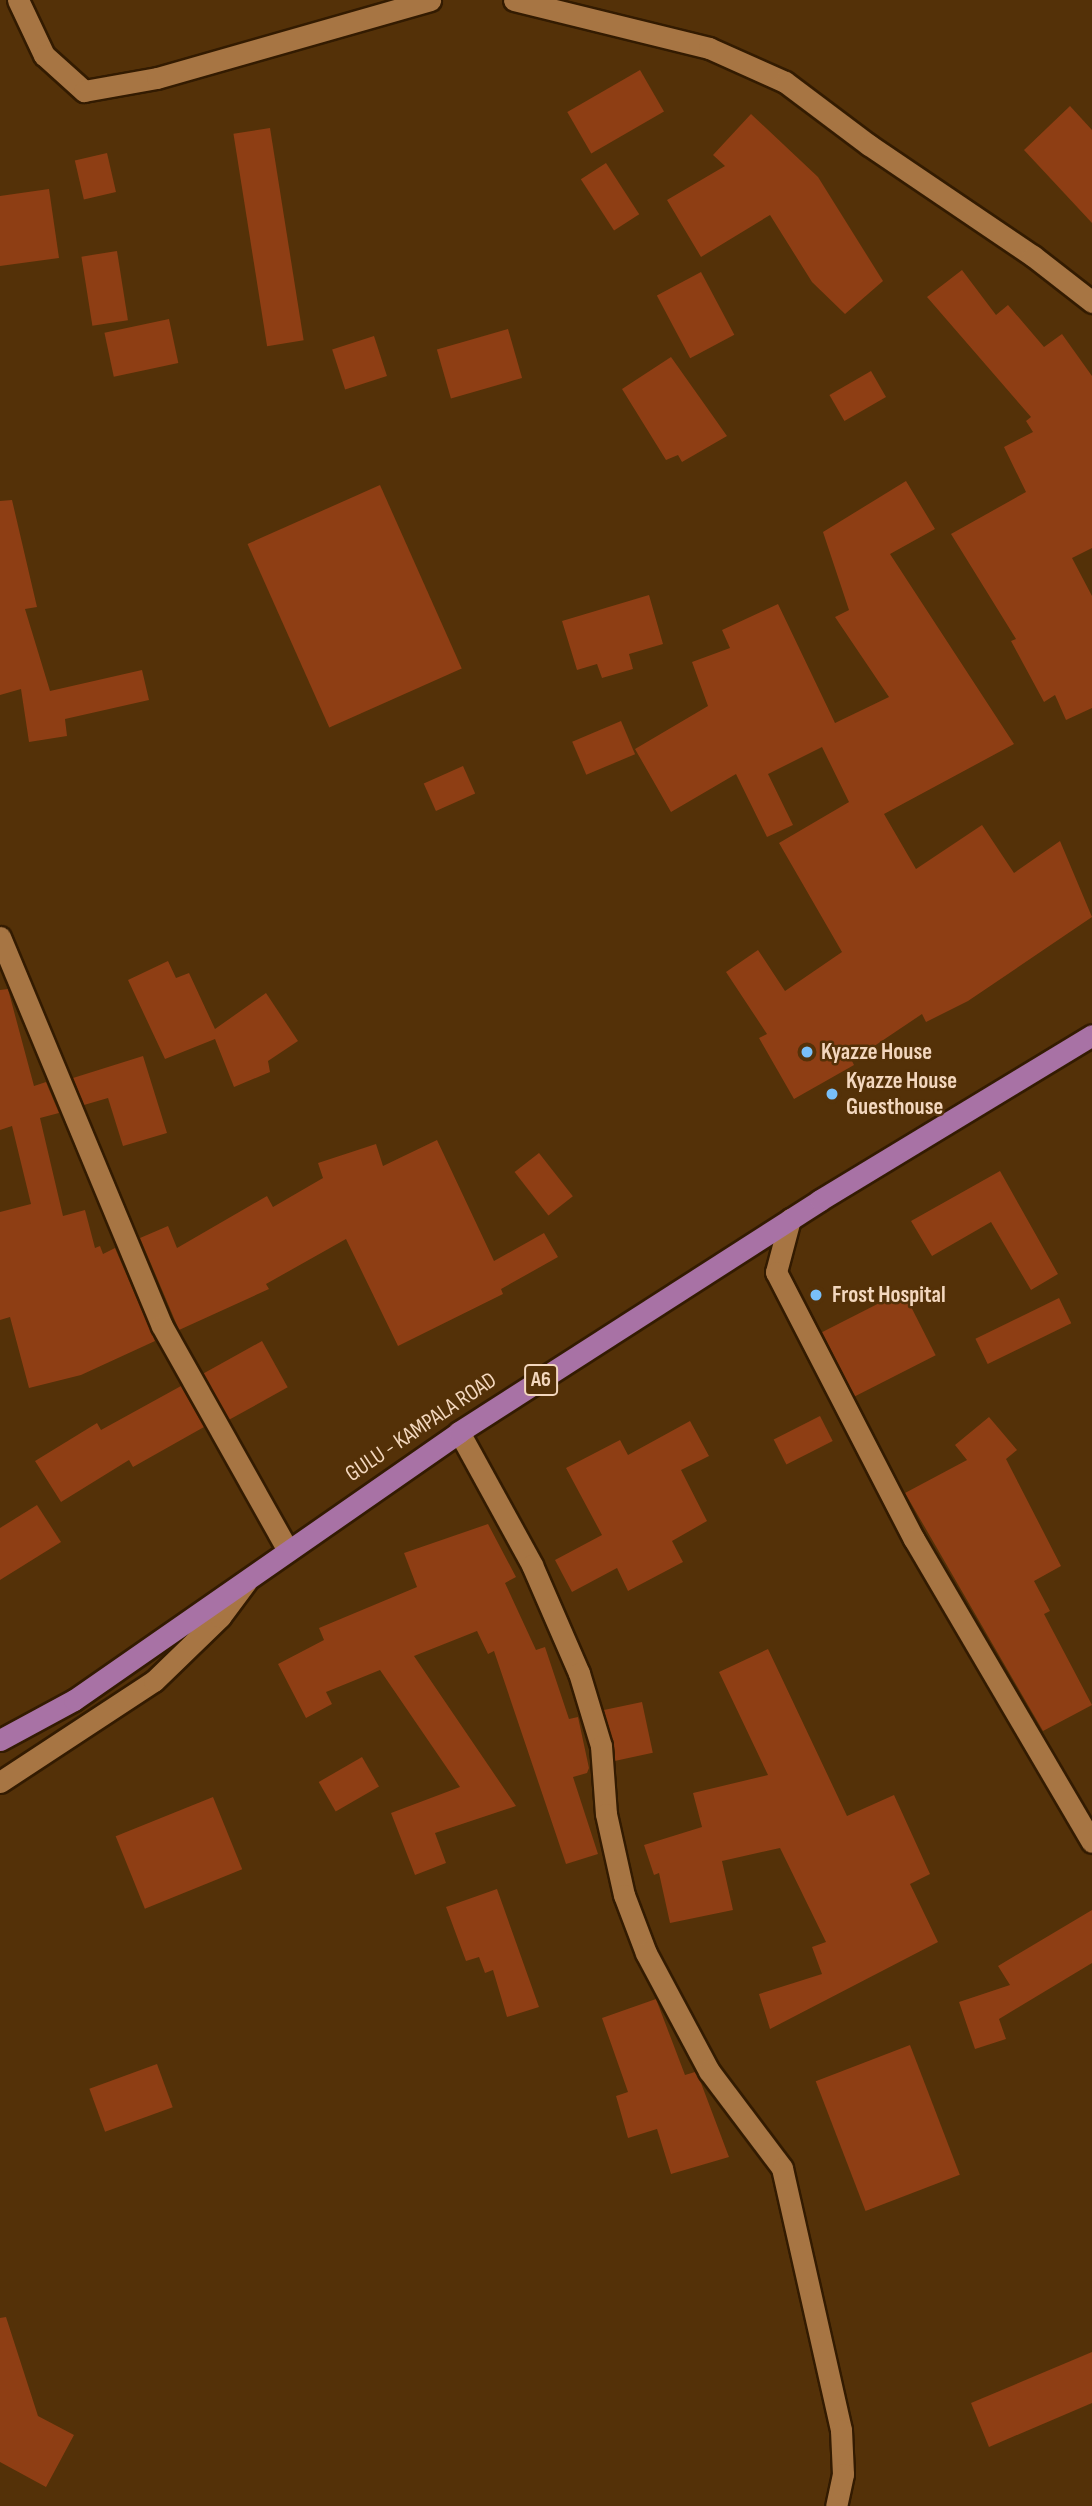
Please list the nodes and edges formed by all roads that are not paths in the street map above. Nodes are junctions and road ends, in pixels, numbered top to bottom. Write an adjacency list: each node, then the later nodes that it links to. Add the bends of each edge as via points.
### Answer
1 (18, 0): 2 (street, via 44,55 84,91 157,78)
2 (430, 0)
3 (514, 0): 4 (street, via 709,48 785,82)
4 (1092, 302)
5 (0, 937): 9 (street, via 162,1326)
6 (1092, 1035): 7 (main road, GULU - KAMPALA ROAD / A6)
7 (790, 1219): 8 (main road, GULU - KAMPALA ROAD / A6); 13 (street, via 776,1272 914,1539)
8 (459, 1432): 9 (main road, GULU - KAMPALA ROAD / A6); 14 (street, via 532,1565 579,1672 601,1746 606,1814 624,1895 646,1953 709,2071 782,2168 841,2430 843,2473)
9 (287, 1549): 10 (main road, GULU - KAMPALA ROAD / A6)
10 (249, 1577): 11 (main road, GULU - KAMPALA ROAD / A6, via 74,1699); 12 (street, via 220,1617 154,1681)
11 (0, 1740)
12 (0, 1782)
13 (1092, 1842)
14 (836, 2506)

